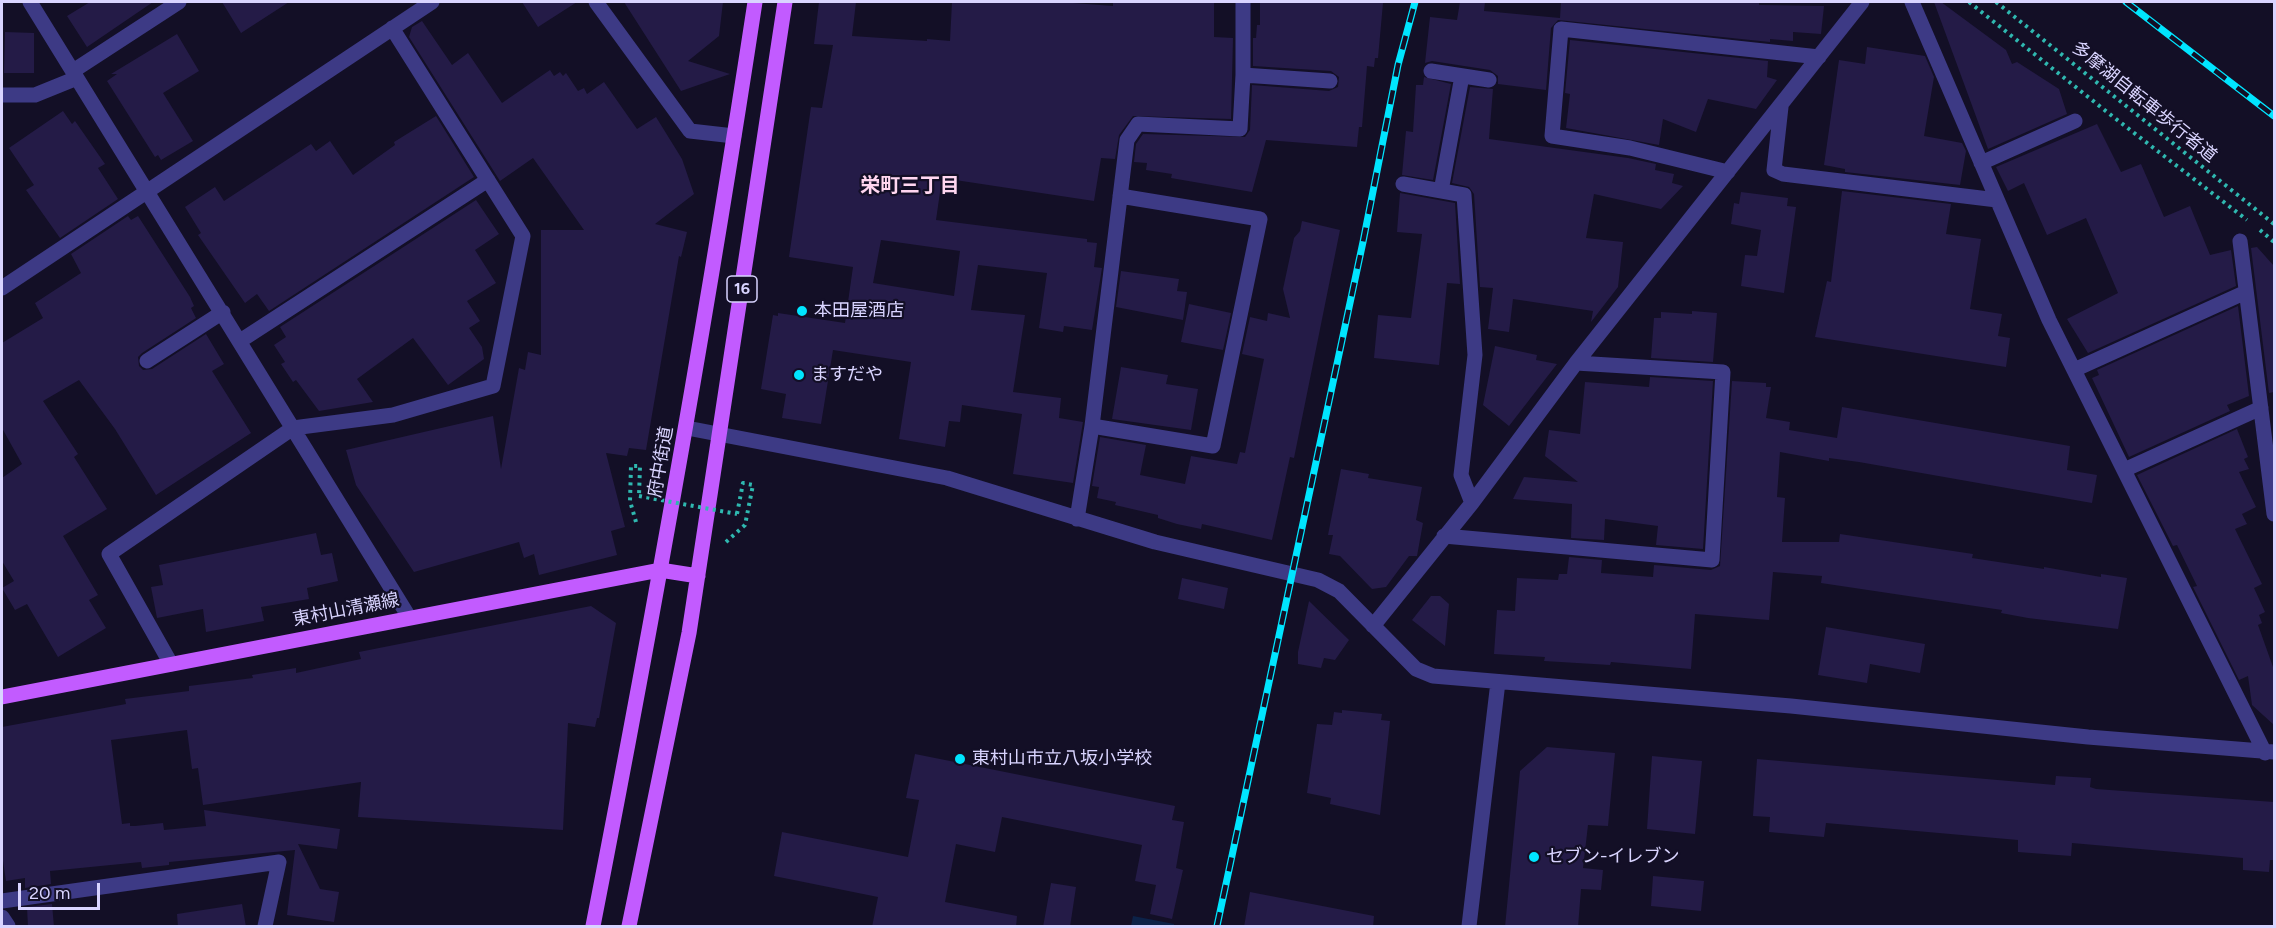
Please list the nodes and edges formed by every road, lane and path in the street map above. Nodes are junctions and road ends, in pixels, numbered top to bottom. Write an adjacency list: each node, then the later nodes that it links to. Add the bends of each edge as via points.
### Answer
1 (30, 2): 15 (street)
2 (179, 2): 15 (street)
3 (432, 2): 12 (street)
4 (596, 2): 23 (street, via 690,130)
5 (754, 2): 23 (main road, 府中街道 / 16)
6 (785, 2): 48 (main road, 16)
7 (1243, 2): 16 (street)
8 (1862, 2): 13 (street)
9 (1912, 2): 24 (street)
10 (1969, 2): 32 (path)
11 (1996, 2): 33 (path, 多摩湖自転車歩行者道)
12 (392, 28): 26 (street); 29 (street)
13 (1819, 57): 21 (street); 25 (street, via 1561,29 1552,136 1630,148)
14 (1431, 71): 17 (street)
15 (75, 75): 20 (street, via 35,95); 29 (street)
16 (1243, 75): 19 (street); 30 (street, via 1240,129 1138,124 1127,140)
17 (1462, 76): 18 (street); 28 (street)
18 (1489, 80)
19 (1330, 81)
20 (2, 95)
21 (1780, 107): 25 (street); 31 (street, via 1774,170)
22 (2075, 121): 24 (street)
23 (734, 136): 47 (main road, 府中街道 / 16)
24 (1981, 163): 31 (street)
25 (1728, 172): 42 (street)
26 (488, 180): 40 (street); 46 (street, via 523,236 493,386 393,415)
27 (1403, 184): 28 (street)
28 (1441, 190): 51 (street, via 1464,195 1475,355 1461,475)
29 (147, 192): 37 (street); 39 (street)
30 (1120, 196): 45 (street); 45 (street, via 1260,219 1213,447)
31 (1997, 200): 43 (street)
32 (2250, 223)
33 (2274, 224)
34 (2258, 229): 36 (path)
35 (2240, 242): 38 (street)
36 (2274, 242)
37 (2, 288)
38 (2246, 292): 43 (street); 44 (street)
39 (223, 312): 40 (street); 41 (street)
40 (240, 341): 46 (street)
41 (147, 361)
42 (1576, 363): 51 (street); 55 (street, via 1723,372 1712,560)
43 (2074, 370): 50 (street)
44 (2261, 408): 49 (street); 50 (street)
45 (1092, 426): 53 (street)
46 (293, 428): 59 (street); 61 (street, via 109,554)
47 (687, 428): 48 (street); 57 (main road, 府中街道 / 16)
48 (721, 434): 53 (street, via 947,478); 58 (main road, 16)
49 (2270, 449): 52 (street)
50 (2124, 470): 64 (street)
51 (1472, 503): 55 (street)
52 (2274, 514)
53 (1077, 519): 60 (street, via 1155,542 1318,580 1339,591)
54 (636, 522): 56 (path, bridge, via 630,501 631,466 640,466 639,496 737,514 743,483 753,485 745,525)
55 (1444, 536): 60 (street)
56 (726, 542)
57 (660, 570): 58 (main road, 東村山清瀬線); 59 (main road, 東村山清瀬線); 69 (main road, 府中街道 / 16)
58 (698, 576): 70 (main road, 16)
59 (409, 617): 61 (main road, 東村山清瀬線)
60 (1373, 626): 62 (street, via 1416,669 1433,676)
61 (171, 664): 63 (main road, 東村山清瀬線)
62 (1498, 682): 64 (street); 71 (street)
63 (2, 697)
64 (2270, 753)
65 (2, 901): 68 (street, via 279,862)
66 (2, 916): 67 (street)
67 (8, 927)
68 (265, 927)
69 (592, 927)
70 (629, 927)
71 (1469, 927)

